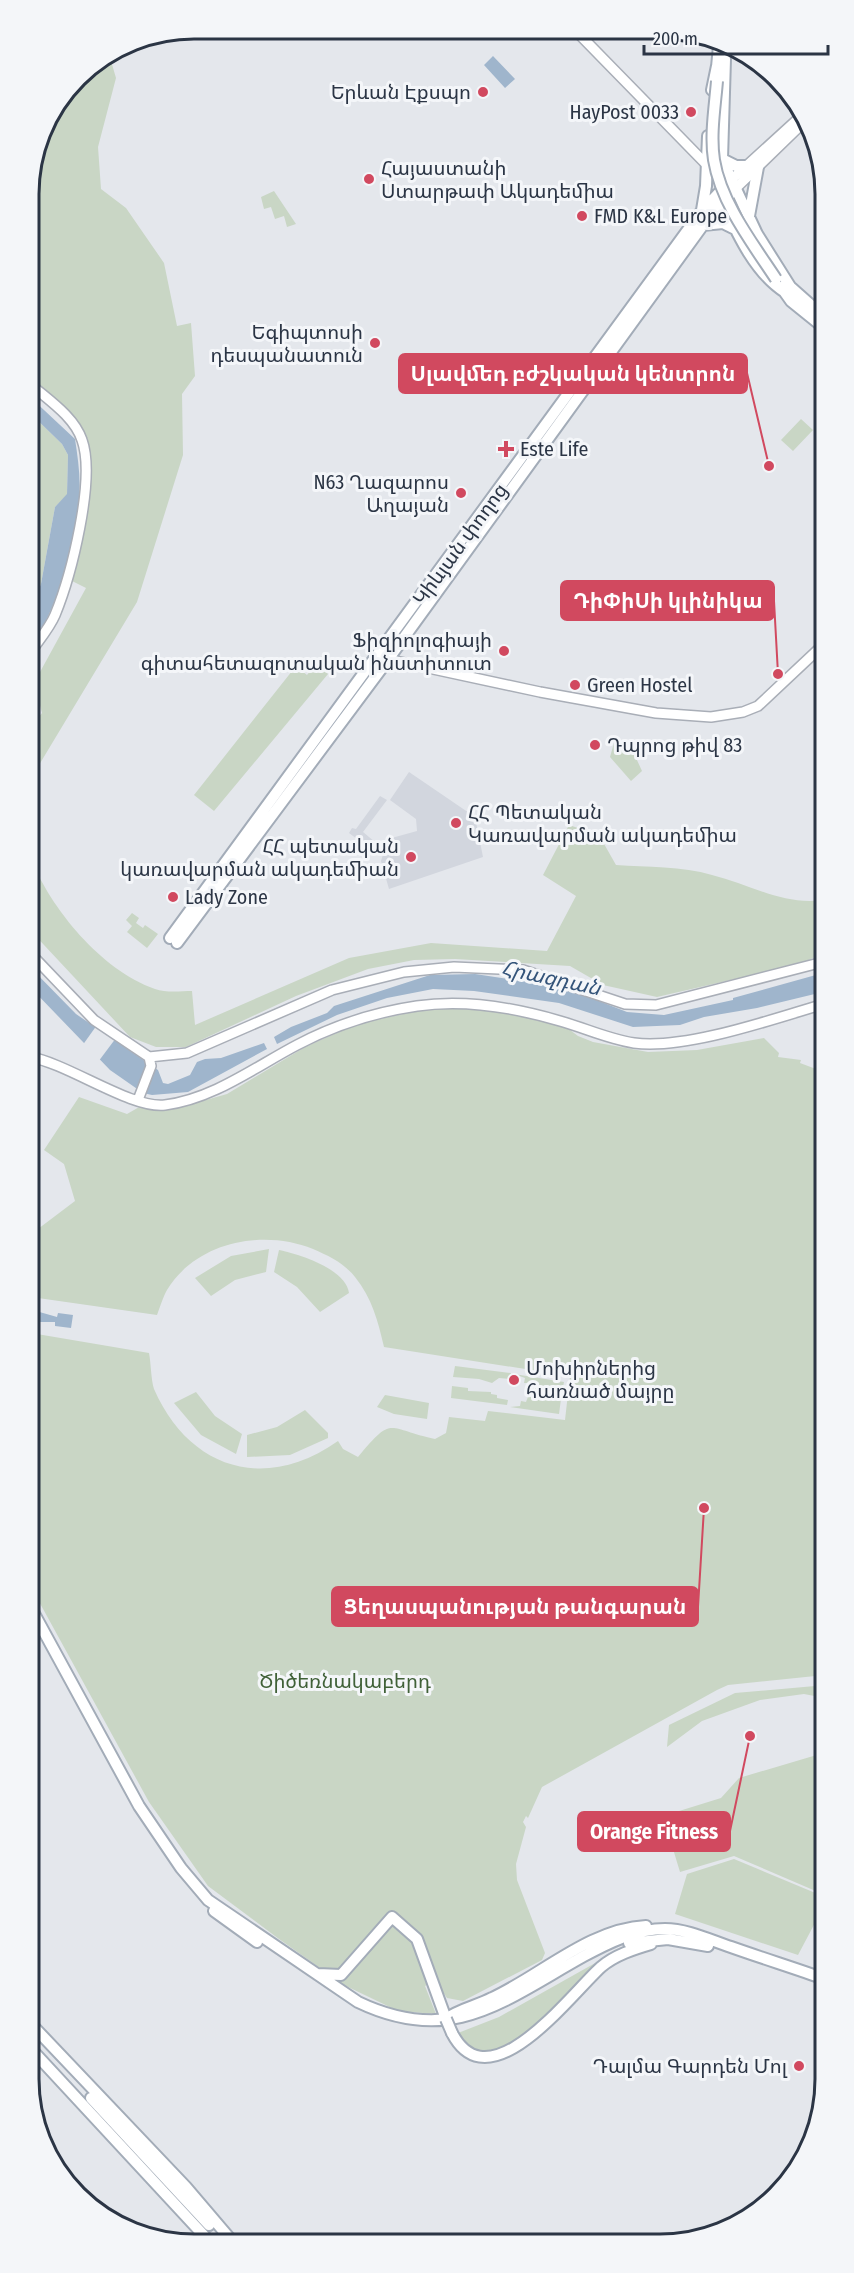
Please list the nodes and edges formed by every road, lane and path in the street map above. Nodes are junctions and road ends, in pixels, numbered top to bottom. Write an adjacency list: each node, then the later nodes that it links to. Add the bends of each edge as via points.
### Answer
1 (584, 39): 6 (street)
2 (723, 57): 5 (main road); 6 (main road, via 712,79); 9 (main road, bridge, via 713,155)
3 (796, 121): 7 (street)
4 (799, 127): 8 (street)
5 (722, 159): 6 (main road); 7 (main road); 9 (main road)
6 (707, 165): 10 (main road)
7 (746, 166): 9 (street)
8 (758, 167): 9 (street); 11 (main road)
9 (727, 193): 10 (main road, Կիևյան փողոց); 11 (main road); 12 (main road, Կիևյան փողոց); 13 (main road); 14 (main road, bridge, via 746,232)
10 (701, 212): 17 (main road, Կիևյան փողոց)
11 (749, 219): 13 (main road, via 738,221); 14 (main road)
12 (703, 225): 13 (main road, via 730,224); 17 (main road, Կիևյան փողոց)
13 (735, 229): 14 (main road, via 770,283)
14 (788, 290): 15 (main road); 16 (main road)
15 (815, 310)
16 (815, 319)
17 (616, 336): 21 (main road, Կիևյան փողոց)
18 (39, 392): 19 (street, via 76,427 87,460 77,536 54,616)
19 (39, 639)
20 (815, 653): 21 (street, via 758,706 711,717 656,713)
21 (382, 658): 22 (main road, Կիևյան փողոց)
22 (174, 940)
23 (39, 962): 27 (street, via 94,1020)
24 (815, 964): 27 (street, via 656,1005 625,1004 523,970 454,967 404,972 332,990 187,1053)
25 (815, 1007): 28 (street, via 668,1044 615,1039 560,1021 501,1009 449,1003 418,1006 320,1034 205,1094 165,1105)
26 (39, 1058): 28 (street, via 88,1080)
27 (150, 1061): 28 (street)
28 (140, 1096)
29 (39, 1623): 32 (main road, via 139,1806 182,1868 208,1899)
30 (39, 1636): 31 (main road, via 133,1808 203,1904 362,2012 410,2027 465,2023 503,2008 615,1947)
31 (665, 1934): 32 (main road, via 628,1935 607,1943 482,2012 440,2022 383,2014); 33 (main road, via 696,1935); 34 (main road); 36 (main road, via 630,1927 608,1934 492,1998); 37 (main road, bridge, via 603,1965 539,2029 505,2053 473,2055 459,2045)
32 (315, 1973): 35 (main road, via 341,1975 392,1917 417,1939)
33 (815, 1976)
34 (815, 1982)
35 (434, 1991): 36 (main road, via 441,2000); 37 (main road)
36 (461, 2010): 37 (main road)
37 (446, 2017)
38 (39, 2032): 43 (main road)
39 (39, 2042): 42 (main road)
40 (39, 2058): 41 (main road)
41 (203, 2234)
42 (217, 2234)
43 (226, 2234)

